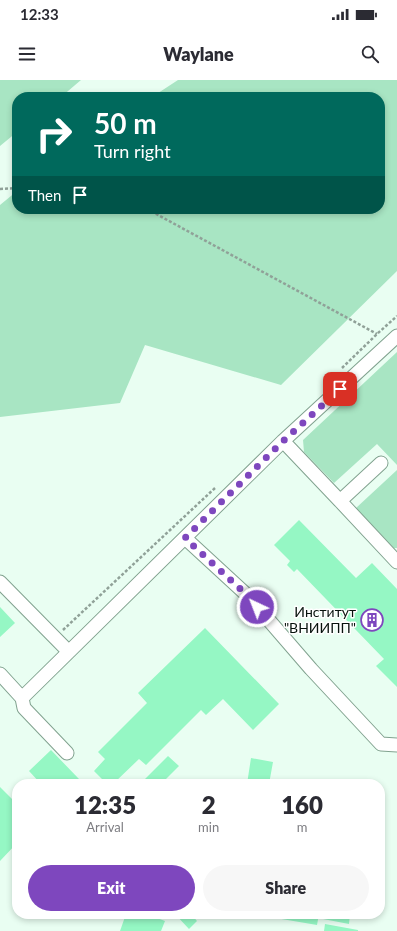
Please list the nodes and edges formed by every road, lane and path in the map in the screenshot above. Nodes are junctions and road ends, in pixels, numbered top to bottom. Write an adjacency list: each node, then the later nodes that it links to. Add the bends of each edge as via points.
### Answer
1 (12, 189): 2 (path)
2 (0, 190)
3 (157, 214): 4 (path)
4 (377, 334)
5 (397, 336): 6 (street)
6 (283, 441): 8 (street); 9 (street)
7 (381, 463): 8 (street)
8 (340, 501): 10 (street)
9 (185, 538): 12 (street); 15 (street, via 248,596 381,744)
10 (397, 562)
11 (0, 582): 12 (street)
12 (68, 651): 14 (street)
13 (0, 674): 14 (street)
14 (22, 698): 16 (street, via 24,708)
15 (397, 745)
16 (67, 753)

